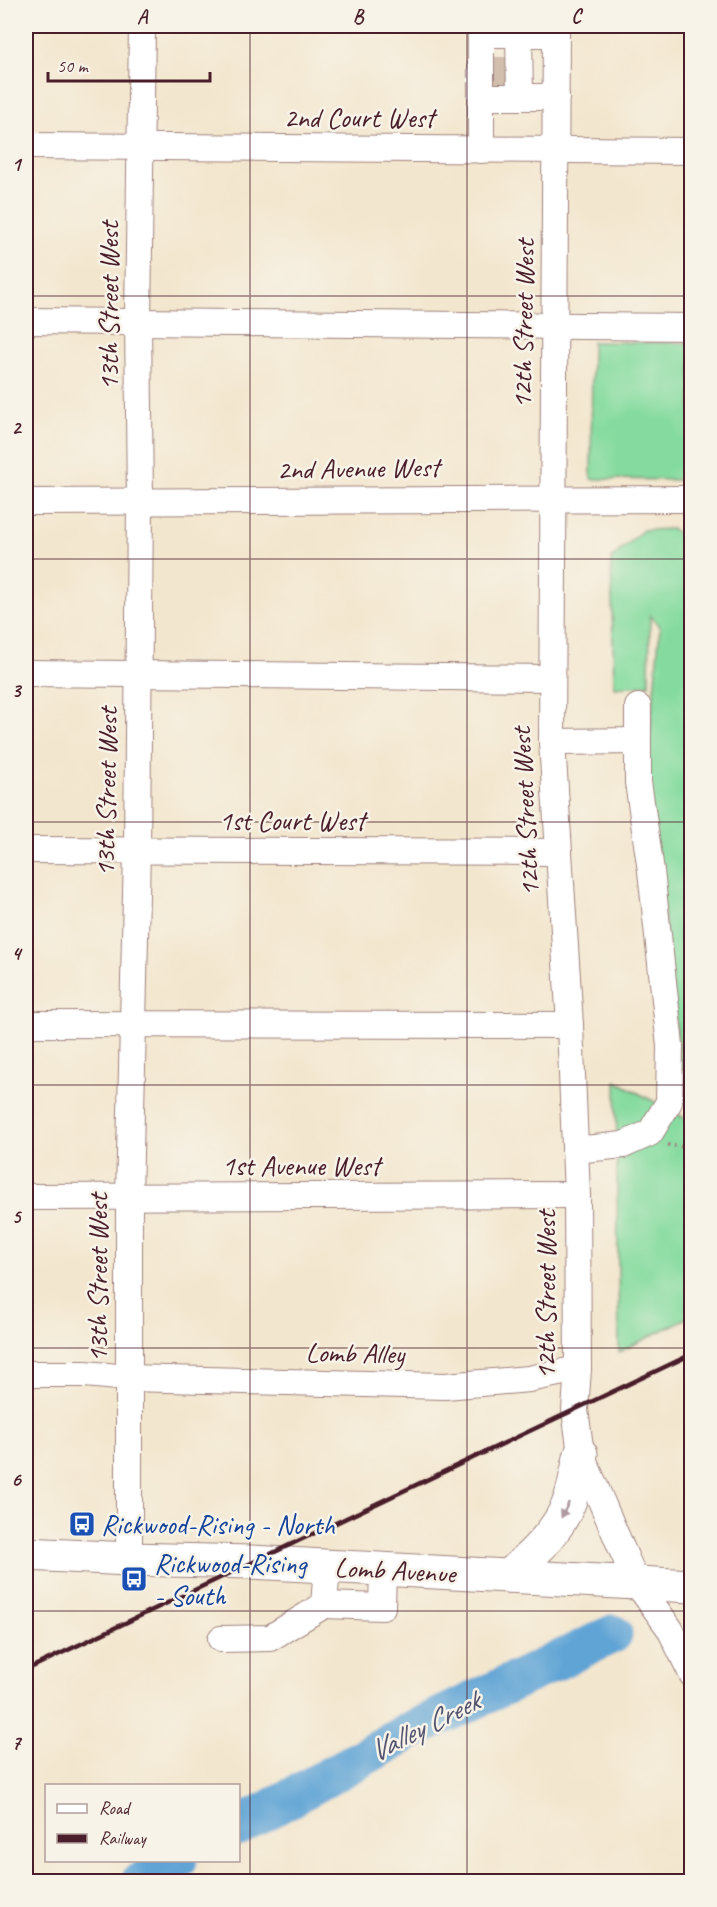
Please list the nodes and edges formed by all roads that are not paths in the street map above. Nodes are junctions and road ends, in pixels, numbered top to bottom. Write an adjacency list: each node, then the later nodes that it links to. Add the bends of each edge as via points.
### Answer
1 (142, 26): 9 (street, 13th Street West)
2 (556, 30): 3 (street); 7 (street, 12th Street West)
3 (519, 34): 4 (street); 4 (street, via 481,34)
4 (502, 70): 5 (street); 6 (street)
5 (481, 97): 6 (street); 10 (street)
6 (520, 97): 7 (street)
7 (556, 97): 11 (street, 12th Street West)
8 (26, 146): 9 (street, 2nd Court West)
9 (141, 147): 10 (street, 2nd Court West); 14 (street, 13th Street West)
10 (481, 150): 11 (street, 2nd Court West)
11 (556, 150): 12 (street, 2nd Court West); 15 (street, 12th Street West)
12 (692, 151)
13 (26, 321): 14 (street)
14 (138, 321): 15 (street); 20 (street, 13th Street West)
15 (555, 326): 16 (street); 17 (street, 12th Street West)
16 (692, 327)
17 (552, 498): 18 (street, 2nd Avenue West); 20 (street, 2nd Avenue West); 23 (street, 12th Street West)
18 (692, 499)
19 (26, 502): 20 (street, 2nd Avenue West)
20 (140, 502): 22 (street, 13th Street West)
21 (26, 673): 22 (street)
22 (138, 673): 23 (street); 28 (street, 13th Street West)
23 (551, 678): 26 (street, 12th Street West)
24 (638, 707): 25 (street)
25 (638, 741): 26 (street); 33 (street, via 638,782 670,1047 669,1102 650,1133 622,1145)
26 (552, 742): 29 (street, 12th Street West)
27 (26, 850): 28 (street, 1st Court West)
28 (137, 851): 29 (street, 1st Court West); 31 (street, 13th Street West)
29 (558, 852): 32 (street, 12th Street West)
30 (26, 1024): 31 (street)
31 (133, 1024): 32 (street); 36 (street, 13th Street West)
32 (570, 1025): 33 (street, 12th Street West)
33 (575, 1150): 34 (street, 12th Street West)
34 (577, 1195): 36 (street, 1st Avenue West); 37 (street, 12th Street West)
35 (26, 1197): 36 (street, 1st Avenue West)
36 (129, 1197): 39 (street, 13th Street West)
37 (578, 1369): 39 (street, Lomb Alley, via 446,1386); 40 (street, 12th Street West, via 575,1410)
38 (26, 1374): 39 (street, Lomb Alley)
39 (129, 1378): 42 (street, 13th Street West)
40 (580, 1454): 45 (main road, one-way to 45, via 570,1501 557,1526); 46 (street, 12th Street West)
41 (26, 1554): 42 (main road, Lomb Avenue)
42 (129, 1559): 43 (main road, Lomb Avenue)
43 (327, 1566): 44 (main road, Lomb Avenue); 48 (street)
44 (383, 1569): 45 (main road, Lomb Avenue); 48 (street, via 382,1607)
45 (509, 1576): 46 (main road, Lomb Avenue)
46 (636, 1582): 47 (main road, Lomb Avenue); 50 (street, 12th Street West, via 670,1629)
47 (692, 1586)
48 (324, 1605): 49 (street, via 270,1638)
49 (221, 1639)
50 (689, 1664)

